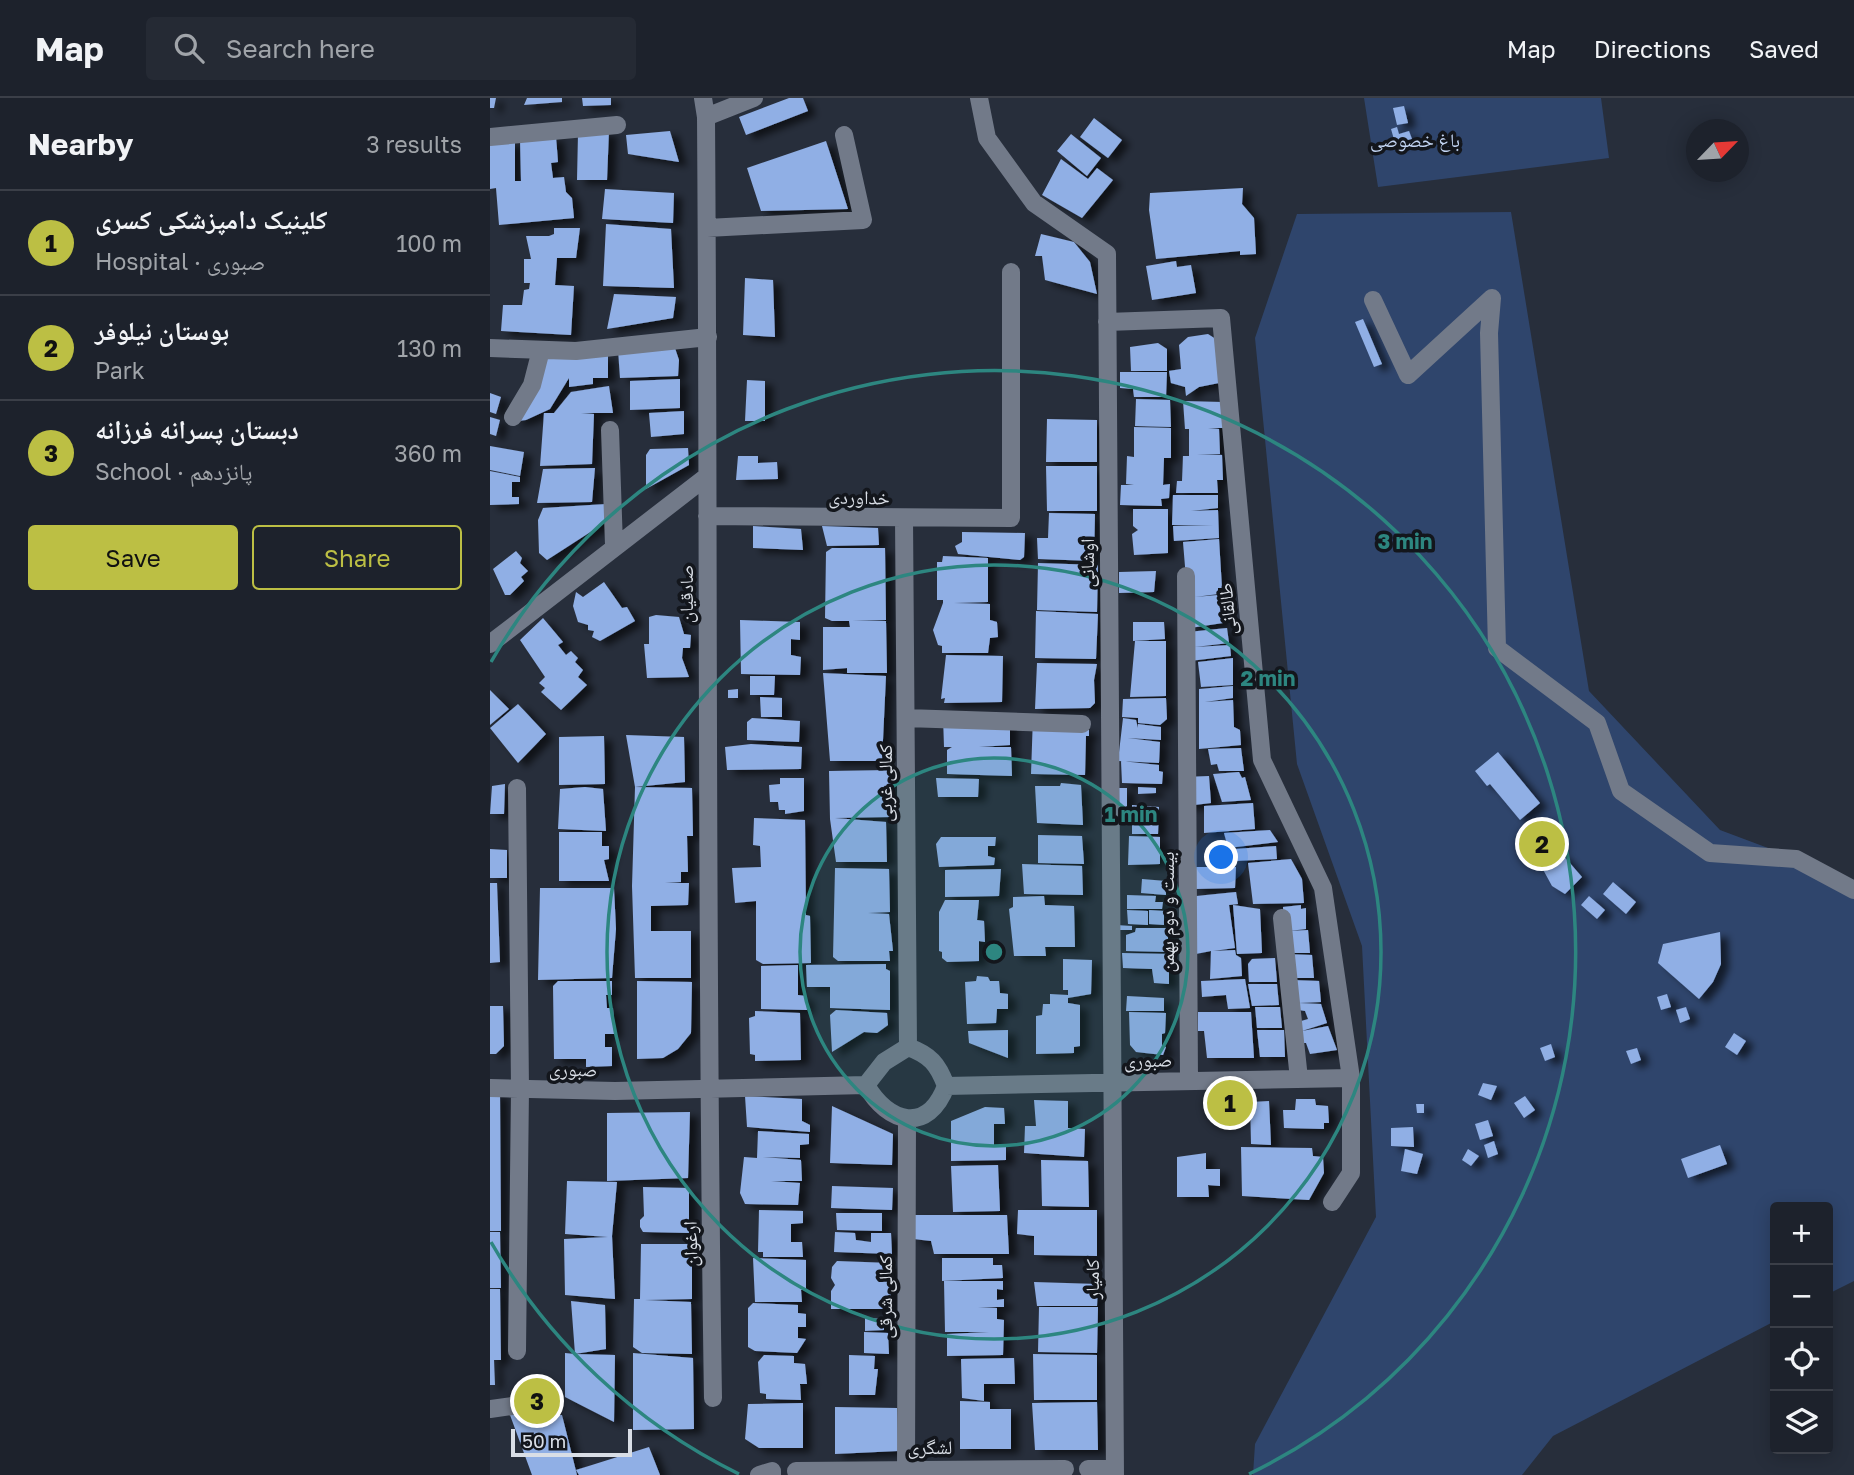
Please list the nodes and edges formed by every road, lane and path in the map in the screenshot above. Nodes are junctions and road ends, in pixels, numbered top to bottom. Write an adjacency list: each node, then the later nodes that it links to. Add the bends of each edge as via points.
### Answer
1 (703, 98): 4 (street, صادقیان)
2 (754, 98): 4 (street)
3 (979, 98): 11 (street, اوشانی, via 987,138 1034,203 1107,254)
4 (706, 117): 8 (street, صادقیان)
5 (617, 125): 7 (street)
6 (844, 135): 8 (street, via 863,220)
7 (490, 137)
8 (707, 228): 12 (street, صادقیان)
9 (1011, 272): 19 (street, خداوردی, via 1011,518)
10 (1373, 300): 26 (street, via 1408,375 1492,298 1497,648 1597,723 1621,791 1710,853 1796,859)
11 (1107, 322): 29 (street, طالقانی, via 1221,318 1262,761 1323,888); 32 (street, اوشانی)
12 (708, 337): 14 (street, via 576,351); 17 (street, صادقیان)
13 (490, 348): 14 (street)
14 (541, 350): 15 (street, via 532,385)
15 (513, 417)
16 (610, 430): 20 (street)
17 (706, 477): 18 (street, صادقیان); 20 (street)
18 (707, 516): 19 (street, خداوردی); 37 (street, صادقیان)
19 (904, 518): 23 (street, کمالی غربی)
20 (614, 545): 22 (street)
21 (1186, 576): 31 (street, بیست و دوم بهمن)
22 (490, 644)
23 (906, 718): 24 (street); 28 (street, کمالی غربی)
24 (1082, 724)
25 (517, 788): 36 (street)
26 (1854, 890)
27 (1282, 918): 30 (street)
28 (908, 1047): 33 (street, via 884,1062); 34 (street, via 936,1063)
29 (1351, 1078): 30 (street, صبوری); 39 (street, via 1351,1173)
30 (1299, 1079): 31 (street, صبوری)
31 (1189, 1081): 32 (street, صبوری)
32 (1111, 1082): 34 (street, صبوری); 48 (street, کامیار)
33 (866, 1086): 37 (street, صبوری); 38 (street, via 885,1111)
34 (946, 1086): 38 (street, via 931,1111)
35 (490, 1088): 36 (street, صبوری)
36 (520, 1089): 37 (street, صبوری); 40 (street)
37 (708, 1089): 41 (street, ارغوان)
38 (907, 1119): 47 (street, کمالی شرقی)
39 (1332, 1202)
40 (517, 1351)
41 (713, 1398)
42 (512, 1406): 43 (street)
43 (490, 1409)
44 (1065, 1469): 47 (street, لشگری)
45 (1088, 1469): 48 (street)
46 (796, 1471): 47 (street, لشگری)
47 (906, 1472)
48 (1115, 1472)

